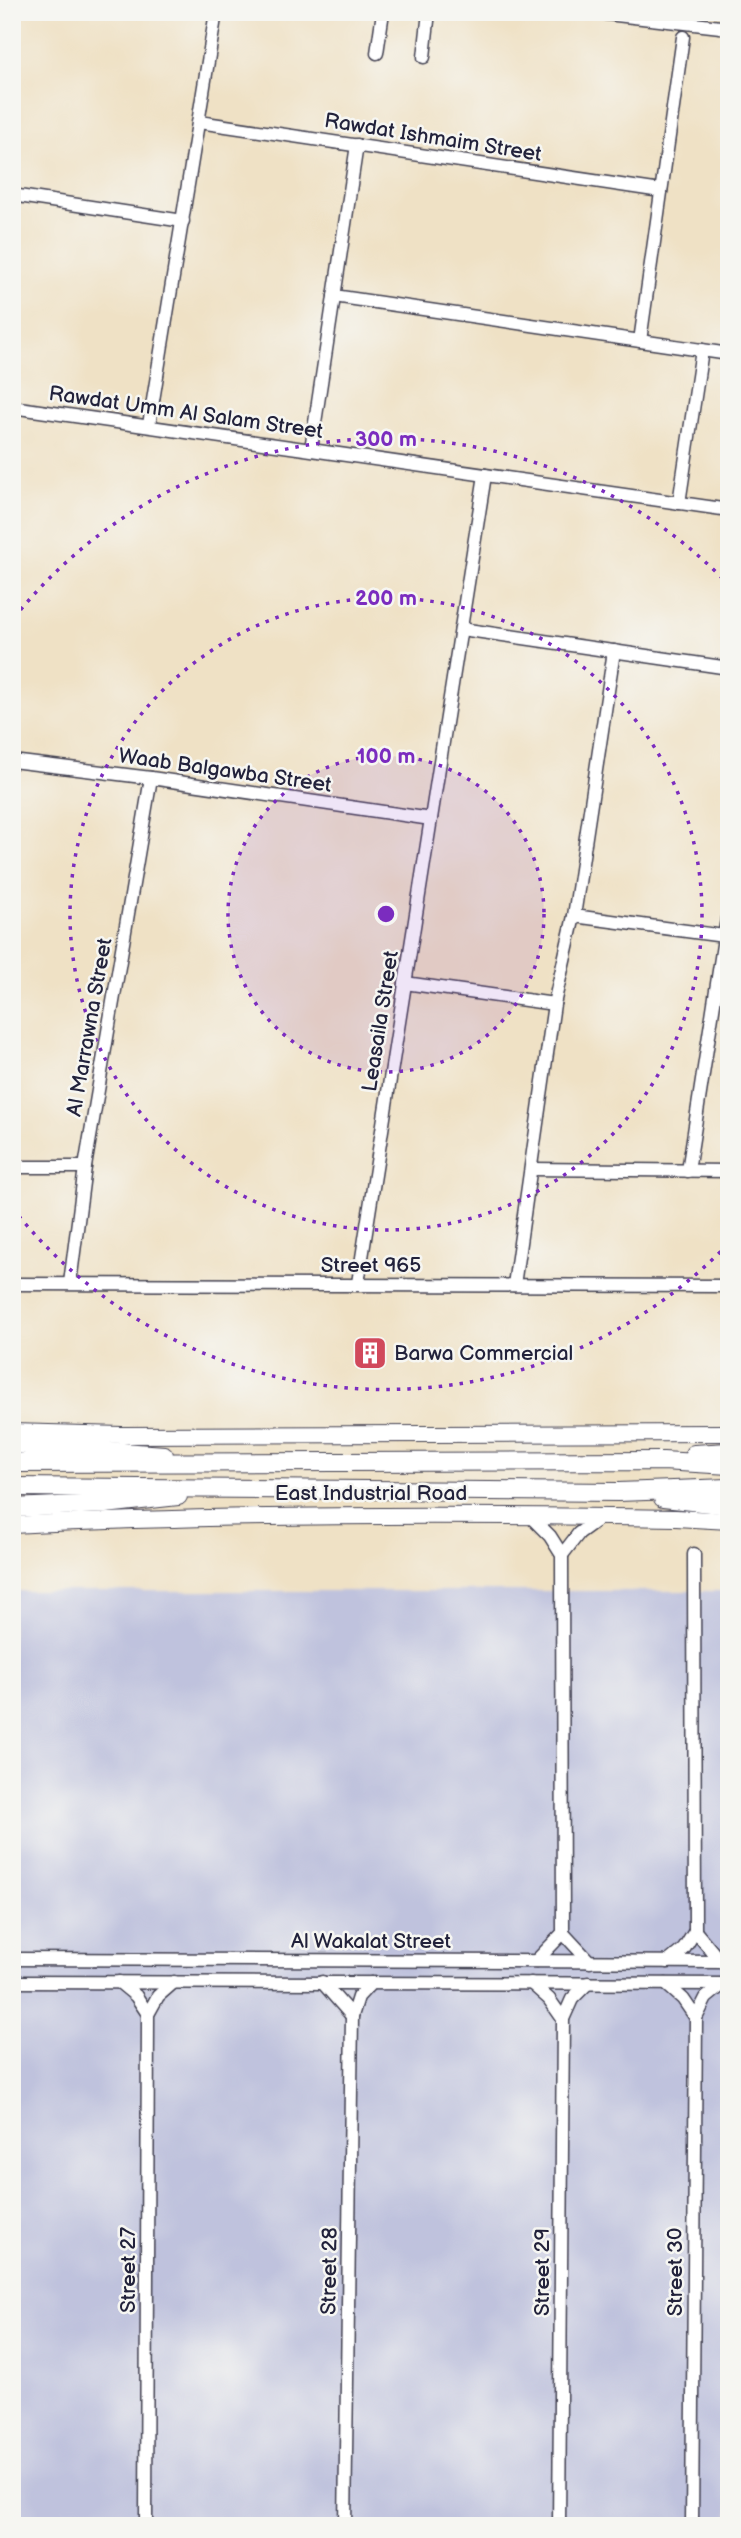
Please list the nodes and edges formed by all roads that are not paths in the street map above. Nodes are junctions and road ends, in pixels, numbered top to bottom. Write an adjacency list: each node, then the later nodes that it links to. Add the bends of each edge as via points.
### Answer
1 (216, 12): 11 (street)
2 (383, 12): 9 (street)
3 (429, 12): 10 (street)
4 (600, 13): 5 (street)
5 (676, 20): 6 (street); 8 (street)
6 (693, 23): 7 (street); 8 (street)
7 (729, 28)
8 (683, 37): 13 (street)
9 (377, 53)
10 (424, 57)
11 (198, 122): 12 (street, Rawdat Ishmaim Street); 15 (street)
12 (357, 145): 13 (street, Rawdat Ishmaim Street); 16 (street)
13 (661, 191): 17 (street)
14 (12, 195): 15 (street)
15 (183, 221): 21 (street)
16 (334, 296): 17 (street); 22 (street)
17 (640, 341): 18 (street)
18 (702, 350): 19 (street); 24 (street)
19 (729, 354)
20 (12, 407): 21 (street, Rawdat Umm Al Salam Street)
21 (149, 425): 22 (street, Rawdat Umm Al Salam Street)
22 (311, 449): 23 (street, Rawdat Umm Al Salam Street)
23 (485, 475): 24 (street, Rawdat Umm Al Salam Street); 26 (street, Leasaila Street)
24 (679, 503): 25 (street, Rawdat Umm Al Salam Street)
25 (729, 510)
26 (461, 629): 27 (street); 31 (street, Leasaila Street)
27 (614, 652): 28 (street); 33 (street)
28 (729, 668)
29 (12, 761): 30 (street, Waab Balgawba Street)
30 (151, 778): 31 (street, Waab Balgawba Street); 38 (street, Al Marrawna Street)
31 (431, 819): 35 (street, Leasaila Street)
32 (729, 906): 34 (street)
33 (574, 916): 34 (street); 36 (street)
34 (724, 936): 40 (street)
35 (405, 983): 36 (street); 43 (street, Leasaila Street)
36 (554, 1004): 39 (street)
37 (12, 1167): 38 (street)
38 (85, 1167): 42 (street, Al Marrawna Street)
39 (531, 1169): 40 (street); 45 (street)
40 (688, 1171): 41 (street)
41 (729, 1171)
42 (71, 1283): 43 (street, Street 965); 44 (street, Street 965)
43 (358, 1283): 45 (street, Street 965)
44 (12, 1284)
45 (514, 1284): 46 (street, Street 965)
46 (729, 1286)
47 (12, 1432): 48 (main road)
48 (729, 1433)
49 (12, 1444): 53 (highway, via 149,1453)
50 (729, 1452): 51 (highway)
51 (663, 1461): 53 (highway, East Industrial Road); 54 (highway, East Industrial Road)
52 (12, 1463): 53 (highway, East Industrial Road)
53 (216, 1463)
54 (729, 1465)
55 (12, 1487): 57 (highway, East Industrial Road)
56 (729, 1488): 58 (highway, East Industrial Road)
57 (216, 1490): 58 (highway, East Industrial Road); 60 (highway, via 105,1504)
58 (618, 1492): 59 (highway)
59 (729, 1505)
60 (12, 1508)
61 (603, 1516): 62 (main road, East Industrial Road); 63 (main road, East Industrial Road); 66 (street, via 579,1533)
62 (532, 1518): 64 (main road, East Industrial Road, via 326,1514); 66 (street)
63 (729, 1521)
64 (12, 1524)
65 (694, 1554): 67 (street)
66 (562, 1555): 68 (street)
67 (695, 1931): 72 (street, via 684,1949); 73 (street)
68 (563, 1933): 70 (street); 71 (street)
69 (12, 1959): 70 (street, Al Wakalat Street)
70 (536, 1961): 71 (street, Al Wakalat Street)
71 (590, 1962): 72 (street, Al Wakalat Street)
72 (668, 1962): 73 (street, Al Wakalat Street)
73 (725, 1962)
74 (12, 1982): 75 (street, Al Wakalat Street)
75 (120, 1982): 76 (street, Al Wakalat Street); 83 (street)
76 (174, 1982): 77 (street, Al Wakalat Street); 83 (street, via 158,1996)
77 (322, 1982): 78 (street, Al Wakalat Street); 84 (street)
78 (371, 1983): 79 (street, Al Wakalat Street); 84 (street, Street 28, via 358,1997)
79 (531, 1983): 80 (street, Al Wakalat Street); 86 (street)
80 (588, 1983): 81 (street, Al Wakalat Street); 86 (street, via 572,1999)
81 (666, 1983): 82 (street, Al Wakalat Street); 85 (street)
82 (726, 1984): 85 (street, via 706,1998)
83 (148, 2014): 87 (street, Street 27)
84 (352, 2016): 88 (street, Street 28)
85 (696, 2018): 90 (street, Street 30)
86 (563, 2019): 89 (street, Street 29)
87 (146, 2526)
88 (345, 2526)
89 (559, 2526)
90 (692, 2526)

